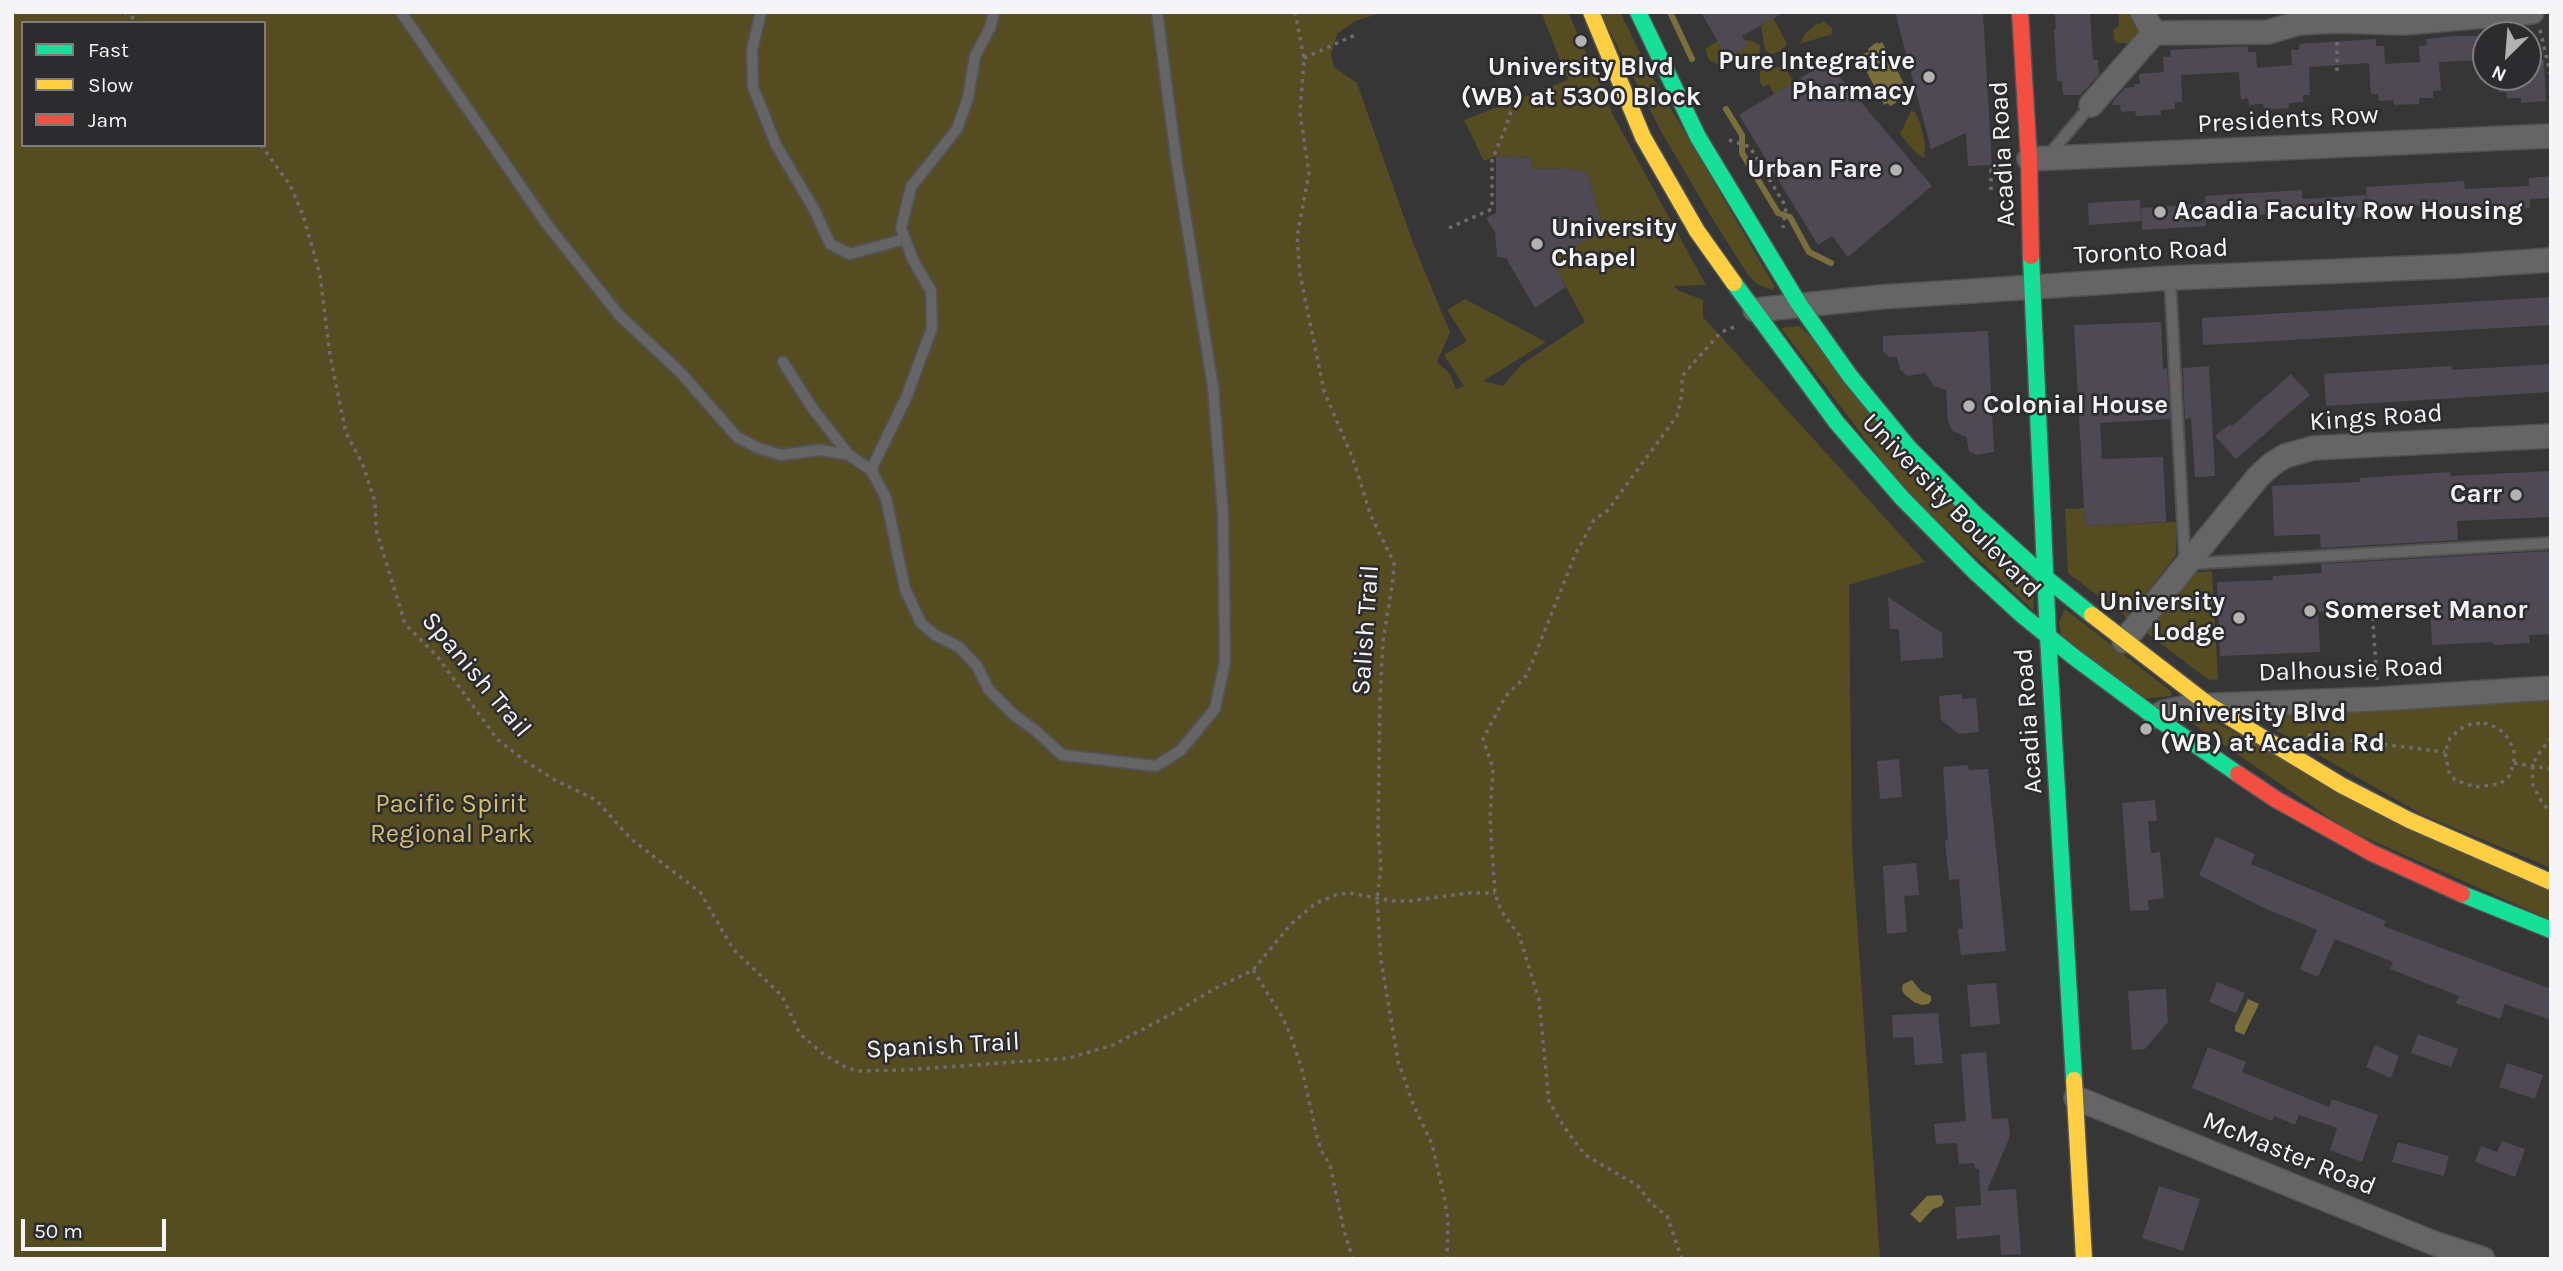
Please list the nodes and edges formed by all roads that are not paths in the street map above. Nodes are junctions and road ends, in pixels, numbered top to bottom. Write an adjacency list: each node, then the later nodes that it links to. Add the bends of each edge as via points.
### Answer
1 (401, 12): 22 (lane, via 546,223 619,315 680,372 737,437 781,454 820,450)
2 (761, 12): 14 (lane, via 752,50 753,87 776,145 830,244 850,254)
3 (995, 12): 14 (lane, via 975,56 957,129 911,187 901,228)
4 (1157, 12): 23 (lane, via 1213,387 1223,514 1225,662 1215,709 1202,727 1181,750 1156,766 1062,755 989,690 977,666 958,647 921,623 905,589 886,498)
5 (1591, 12): 19 (main road, University Boulevard, via 1643,137)
6 (1638, 12): 18 (main road, University Boulevard, via 1698,137)
7 (2020, 12): 13 (main road, Acadia Road)
8 (2142, 12): 10 (street)
9 (2532, 17): 10 (street, via 2336,21 2299,23 2268,32)
10 (2154, 33): 11 (street)
11 (2091, 105): 13 (lane)
12 (2551, 136): 13 (street, Presidents Row)
13 (2037, 159): 17 (main road, Acadia Road)
14 (905, 239): 23 (lane, via 930,291 932,328 906,398)
15 (2551, 260): 16 (street, Toronto Road)
16 (2170, 278): 17 (street, Toronto Road); 25 (lane)
17 (2032, 288): 18 (street, Toronto Road); 26 (main road, Acadia Road)
18 (1799, 304): 19 (street, Toronto Road); 26 (main road, University Boulevard, via 1910,449)
19 (1747, 318): 27 (main road, University Boulevard, via 1902,498)
20 (783, 362): 22 (lane)
21 (2551, 436): 25 (street, Kings Road, via 2298,451 2258,477)
22 (849, 455): 23 (lane)
23 (871, 470)
24 (2551, 543): 25 (lane)
25 (2185, 564): 28 (street, Kings Road)
26 (2046, 578): 27 (main road, Acadia Road); 28 (main road, University Boulevard)
27 (2048, 636): 31 (main road, University Boulevard); 34 (main road, Acadia Road)
28 (2124, 641): 30 (main road, University Boulevard)
29 (2551, 688): 30 (street, Dalhousie Road)
30 (2209, 705): 31 (street, Dalhousie Road); 32 (main road, University Boulevard, via 2386,808)
31 (2155, 717): 33 (main road, University Boulevard, via 2334,834 2441,886)
32 (2551, 882)
33 (2551, 930)
34 (2076, 1098): 35 (street, McMaster Road); 36 (main road, Acadia Road)
35 (2436, 1251): 37 (street, McMaster Road)
36 (2084, 1259)
37 (2483, 1259)

